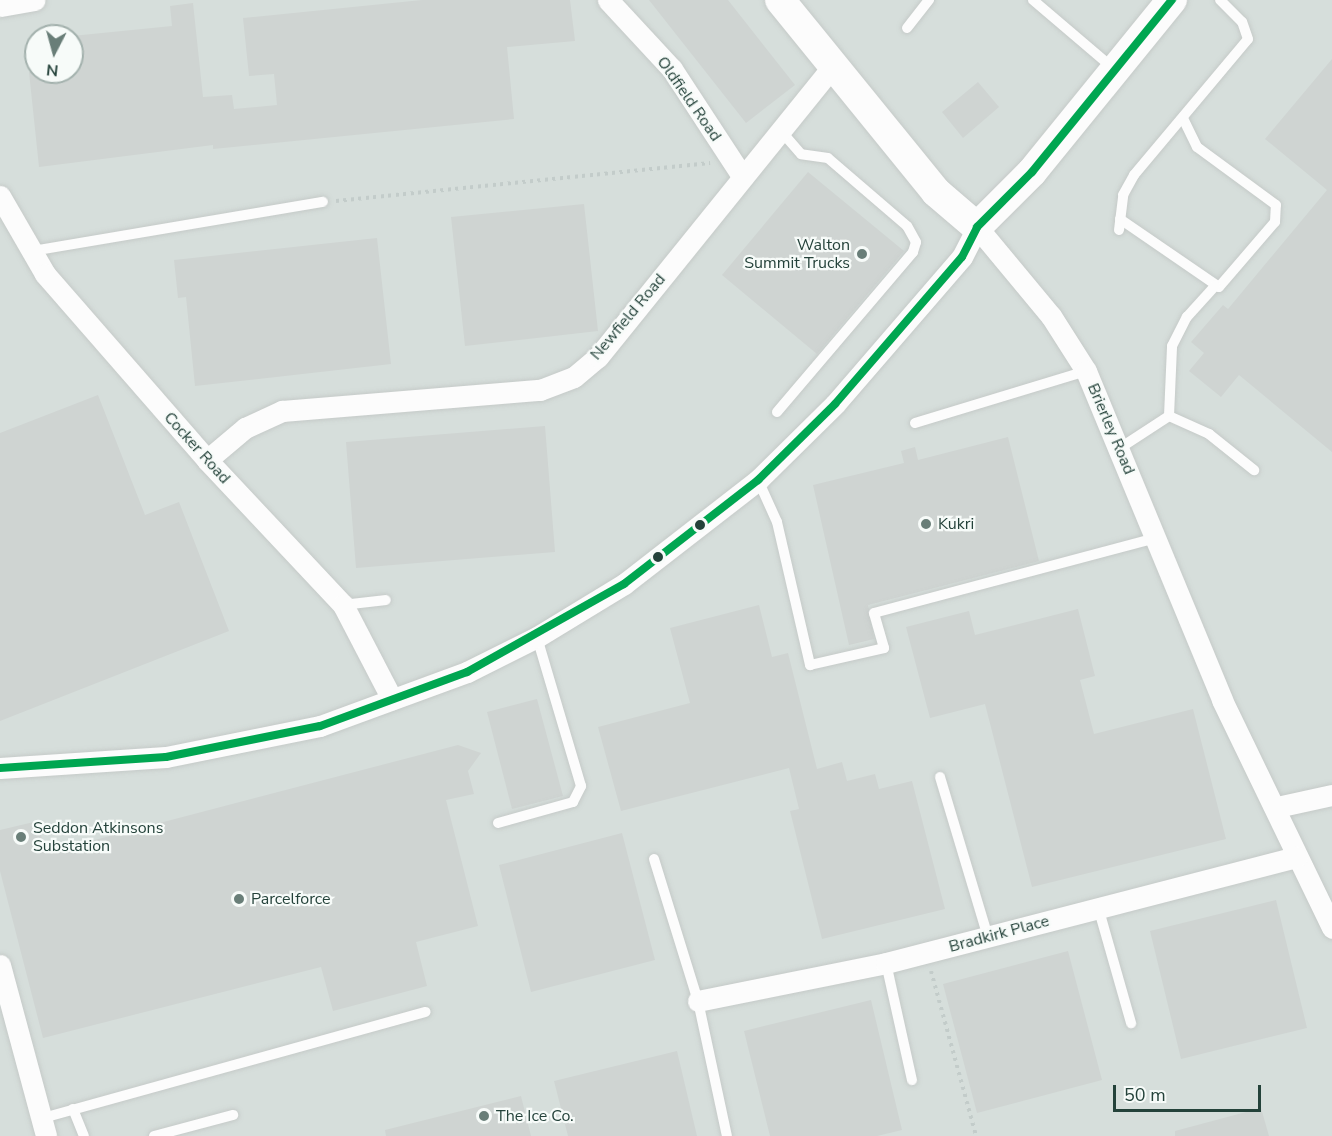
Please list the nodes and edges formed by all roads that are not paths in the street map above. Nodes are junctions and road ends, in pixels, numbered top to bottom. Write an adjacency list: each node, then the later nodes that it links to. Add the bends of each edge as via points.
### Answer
1 (34, 0): 8 (street)
2 (608, 0): 14 (street, Oldfield Road, via 672,69)
3 (780, 0): 10 (street, Brierley Road)
4 (929, 0): 9 (lane)
5 (1033, 0): 11 (lane)
6 (1172, 0): 11 (street)
7 (1220, 0): 12 (lane, via 1242,22 1248,39)
8 (0, 6)
9 (908, 28)
10 (832, 67): 13 (street, Newfield Road); 17 (street, Brierley Road, via 936,192)
11 (1114, 70): 17 (street, via 1032,172)
12 (1183, 118): 19 (lane, via 1197,147 1276,205 1275,222 1228,282); 19 (lane, via 1134,175 1123,195 1119,225)
13 (780, 130): 14 (street, Newfield Road); 21 (lane, via 801,154 828,158 907,226 916,242 913,252)
14 (737, 168): 25 (street, Newfield Road, via 598,357 574,377 540,390 282,411 245,428)
15 (0, 196): 18 (street, Cocker Road)
16 (323, 202): 18 (lane)
17 (977, 227): 20 (street, Brierley Road, via 1051,316); 27 (street, via 962,257 835,404)
18 (32, 251): 25 (street, Cocker Road, via 45,274)
19 (1215, 286): 22 (lane, via 1187,317 1172,346)
20 (1086, 371): 23 (lane); 24 (street, Brierley Road)
21 (777, 412)
22 (1169, 416): 24 (lane); 26 (lane, via 1200,428)
23 (915, 423)
24 (1120, 448): 28 (street, Brierley Road)
25 (207, 460): 30 (street, Cocker Road)
26 (1254, 470)
27 (758, 480): 28 (lane, via 777,522 810,665 884,648 874,613); 31 (street, via 624,584)
28 (1156, 538): 36 (street, Brierley Road, via 1222,700)
29 (386, 600): 30 (lane)
30 (343, 605): 32 (street, Cocker Road)
31 (537, 637): 32 (street, via 467,672); 37 (lane, via 581,786 573,802)
32 (392, 699): 33 (street, via 320,726 166,757)
33 (0, 768)
34 (940, 777): 42 (lane)
35 (1332, 795): 36 (street)
36 (1277, 807): 38 (street, Brierley Road)
37 (498, 824)
38 (1297, 856): 40 (street, Bradkirk Place); 41 (street, Brierley Road)
39 (654, 859): 45 (lane)
40 (1098, 907): 42 (street, Bradkirk Place); 47 (lane)
41 (1332, 928)
42 (988, 937): 43 (street, Bradkirk Place)
43 (886, 963): 45 (street, Bradkirk Place); 48 (lane)
44 (0, 964): 51 (street)
45 (698, 1001): 54 (lane)
46 (426, 1012): 49 (lane)
47 (1131, 1023)
48 (912, 1080)
49 (73, 1109): 51 (lane); 52 (lane)
50 (233, 1115): 53 (lane)
51 (44, 1127)
52 (84, 1136)
53 (154, 1136)
54 (727, 1136)

